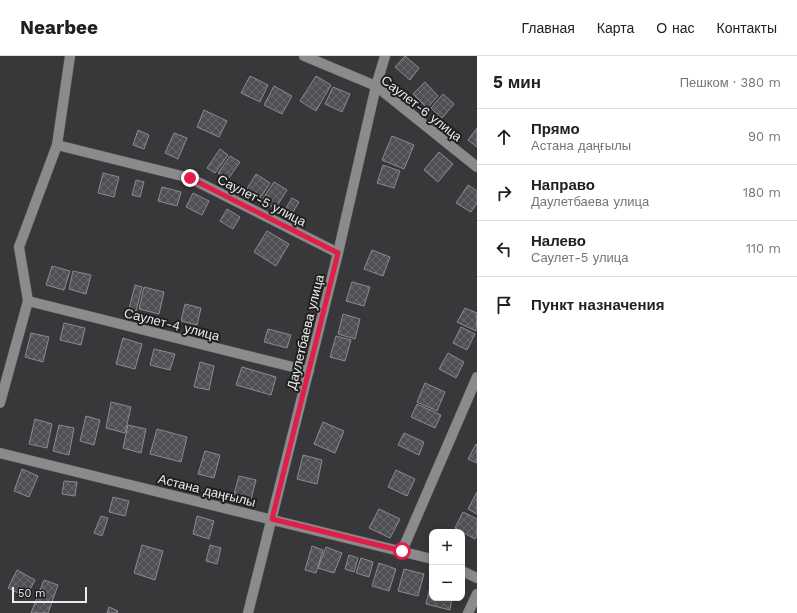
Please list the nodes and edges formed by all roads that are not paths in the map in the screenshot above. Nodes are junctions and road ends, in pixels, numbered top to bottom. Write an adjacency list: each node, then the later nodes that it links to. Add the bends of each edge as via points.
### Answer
1 (70, 56): 5 (street)
2 (304, 56): 4 (street, Саулет-6 улица)
3 (385, 56): 4 (street, Даулетбаева улица)
4 (376, 86): 6 (street, Саулет-6 улица); 7 (street, Даулетбаева улица)
5 (57, 145): 7 (street, Саулет-5 улица, via 190,178); 8 (street, via 19,248)
6 (477, 166)
7 (338, 253): 9 (street, Даулетбаева улица)
8 (28, 301): 9 (street, Саулет-4 улица); 11 (street)
9 (309, 371): 13 (street, Даулетбаева улица)
10 (477, 377): 14 (street)
11 (0, 403)
12 (0, 453): 13 (street, Астана даңғылы)
13 (272, 519): 14 (street, Астана даңғылы); 19 (street, Даулетбаева улица)
14 (402, 551): 15 (street, Астана даңғылы)
15 (429, 558)
16 (465, 572): 17 (street)
17 (477, 578)
18 (477, 594): 20 (street)
19 (248, 613)
20 (468, 613)

